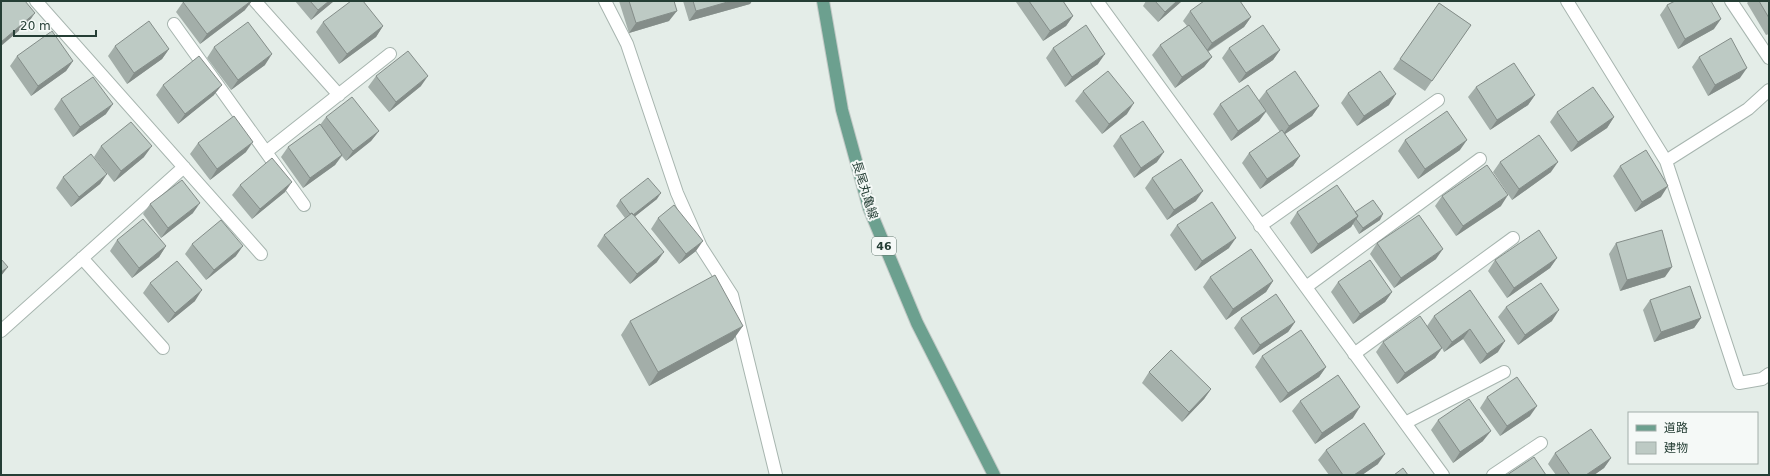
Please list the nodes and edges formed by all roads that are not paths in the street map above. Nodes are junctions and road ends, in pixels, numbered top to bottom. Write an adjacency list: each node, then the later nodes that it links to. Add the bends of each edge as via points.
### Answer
1 (36, 1): 17 (street)
2 (255, 1): 12 (street)
3 (605, 1): 31 (street, via 627,44 677,193 701,248 732,295)
4 (823, 1): 32 (main road, 長尾丸亀線 / 46, via 842,110 869,208 917,323)
5 (1097, 1): 19 (street)
6 (1566, 1): 16 (street)
7 (1730, 1): 10 (street)
8 (174, 24): 14 (street)
9 (390, 54): 12 (street)
10 (1769, 58)
11 (1769, 90): 16 (street, via 1748,109)
12 (339, 95): 14 (street)
13 (1438, 100): 19 (street)
14 (266, 152): 18 (street)
15 (1480, 159): 23 (street)
16 (1666, 161): 28 (street, via 1739,383 1762,379)
17 (184, 167): 21 (street); 22 (street)
18 (304, 205)
19 (1260, 226): 23 (street)
20 (1513, 238): 26 (street)
21 (261, 254)
22 (82, 258): 24 (street); 25 (street)
23 (1306, 287): 26 (street)
24 (1, 331)
25 (163, 348)
26 (1354, 354): 29 (street)
27 (1504, 372): 29 (street)
28 (1769, 374)
29 (1405, 423): 33 (street)
30 (1541, 443): 34 (street)
31 (776, 475)
32 (994, 475)
33 (1443, 475)
34 (1493, 475)

